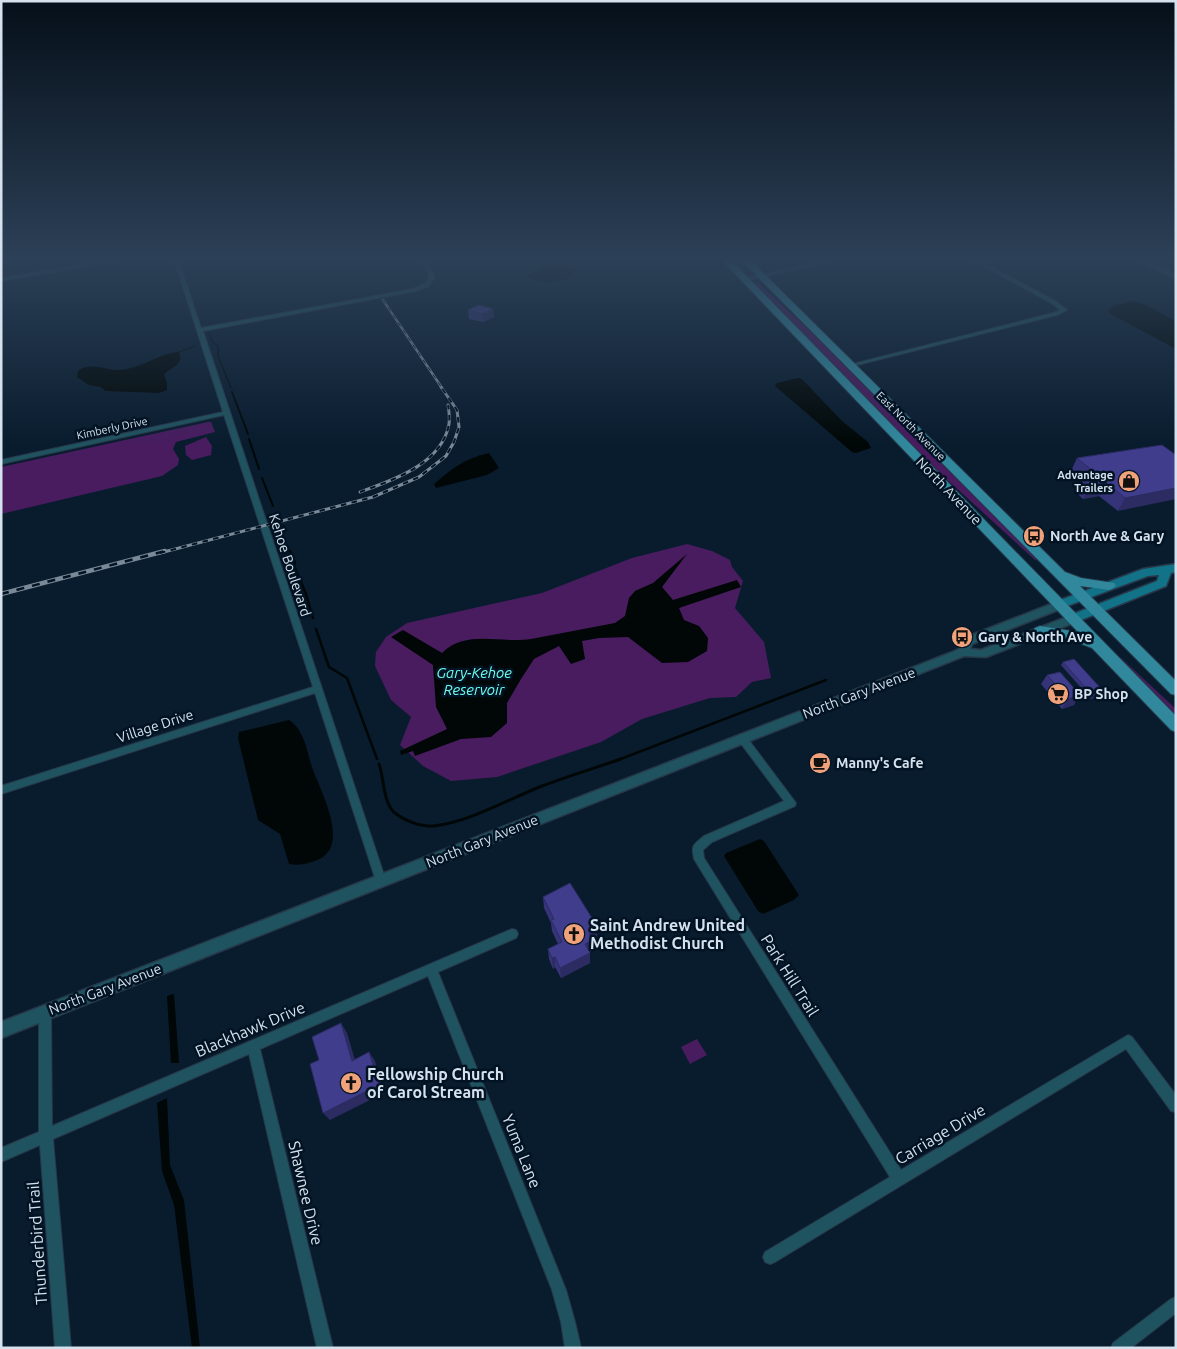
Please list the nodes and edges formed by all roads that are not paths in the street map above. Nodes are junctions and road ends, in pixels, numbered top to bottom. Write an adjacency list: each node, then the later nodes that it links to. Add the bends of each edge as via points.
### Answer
1 (196, 319): 6 (street, Kehoe Boulevard)
2 (259, 319): 6 (street)
3 (783, 319): 14 (main road, North Avenue)
4 (804, 319): 7 (main road, East North Avenue)
5 (1036, 319): 7 (street)
6 (200, 330): 8 (street, Kehoe Boulevard)
7 (851, 366): 11 (main road, East North Avenue)
8 (227, 413): 9 (street, Kimberly Drive); 20 (street, Kehoe Boulevard)
9 (1, 462)
10 (1171, 569): 12 (main road, North Gary Avenue, via 1147,572); 15 (main road, via 1162,583)
11 (1058, 573): 12 (main road, via 1080,582); 13 (main road, East North Avenue)
12 (1110, 586): 13 (main road, North Gary Avenue)
13 (1082, 597): 14 (main road, North Gary Avenue); 15 (main road)
14 (1059, 606): 16 (main road, North Avenue); 19 (street, North Gary Avenue, via 968,641)
15 (1095, 610): 16 (main road); 21 (main road)
16 (1072, 619): 17 (street, North Gary Avenue); 18 (main road, North Avenue)
17 (1040, 631): 18 (main road, via 1077,636); 19 (street, North Gary Avenue, via 982,654)
18 (1100, 647): 22 (main road, North Avenue)
19 (963, 652): 23 (street, North Gary Avenue)
20 (318, 688): 24 (street, Village Drive); 25 (street, Kehoe Boulevard)
21 (1176, 690)
22 (1176, 726)
23 (742, 738): 25 (street, North Gary Avenue); 34 (street, Park Hill Trail, via 791,804 708,839 697,848 700,859)
24 (1, 790)
25 (381, 881): 28 (street, North Gary Avenue)
26 (512, 934): 27 (street, Blackhawk Drive)
27 (431, 969): 30 (street, Blackhawk Drive); 39 (street, Yuma Lane, via 559,1290)
28 (45, 1013): 29 (street, North Gary Avenue); 32 (street)
29 (1, 1030)
30 (253, 1046): 32 (street, Blackhawk Drive); 38 (street, Shawnee Drive)
31 (1176, 1106): 34 (street, Carriage Drive, via 1128,1041)
32 (46, 1135): 33 (street, Blackhawk Drive); 37 (street, Thunderbird Trail)
33 (1, 1155)
34 (899, 1180): 35 (street, Carriage Drive)
35 (770, 1257)
36 (1176, 1304): 40 (street)
37 (62, 1348)
38 (326, 1348)
39 (573, 1348)
40 (1118, 1348)

